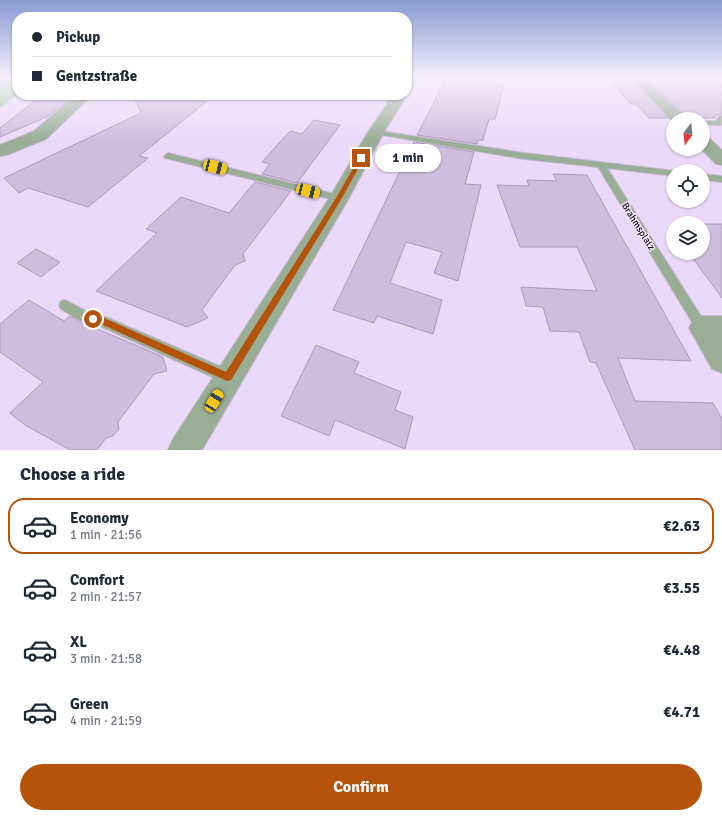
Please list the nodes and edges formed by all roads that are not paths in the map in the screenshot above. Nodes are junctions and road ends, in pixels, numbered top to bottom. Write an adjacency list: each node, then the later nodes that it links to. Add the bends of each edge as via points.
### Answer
1 (659, 99): 4 (street)
2 (79, 100): 9 (street, via 40,135)
3 (397, 100): 7 (street)
4 (672, 112)
5 (722, 118): 6 (lane, via 718,123)
6 (710, 123)
7 (376, 132): 12 (lane, via 524,156); 16 (street)
8 (710, 149): 11 (street)
9 (1, 151)
10 (168, 156): 16 (lane)
11 (722, 160)
12 (601, 165): 13 (lane); 18 (lane, Brahmsplatz)
13 (666, 172)
14 (710, 178): 15 (lane)
15 (722, 179)
16 (339, 198): 20 (street)
17 (65, 305): 20 (lane, via 83,316 104,322)
18 (712, 328): 19 (street, Brahmsplatz)
19 (722, 360)
20 (228, 377): 21 (street)
21 (184, 450)

